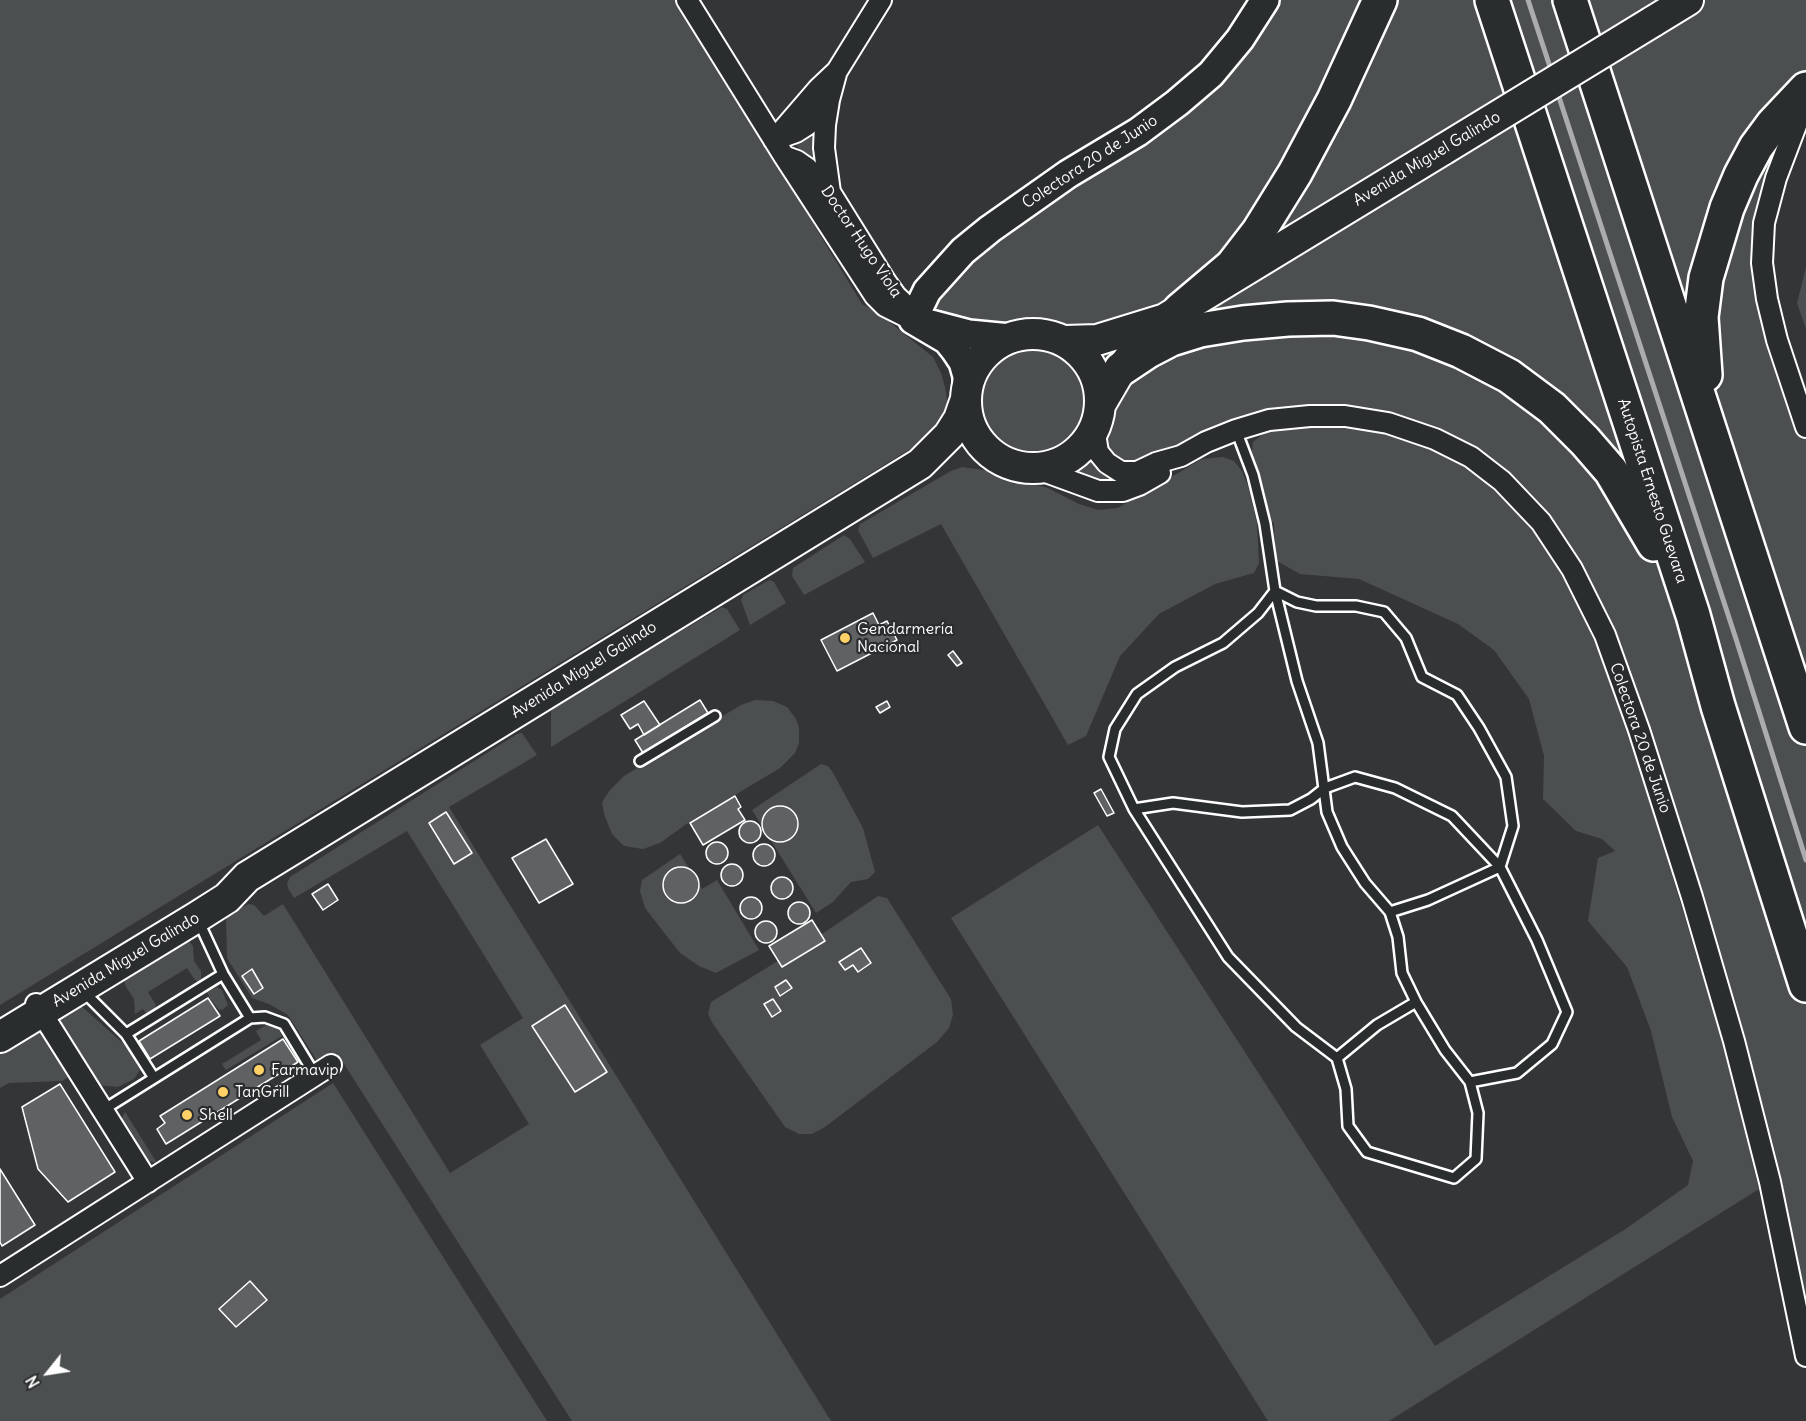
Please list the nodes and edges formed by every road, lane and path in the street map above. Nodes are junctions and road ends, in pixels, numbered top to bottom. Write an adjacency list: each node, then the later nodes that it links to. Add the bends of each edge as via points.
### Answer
1 (687, 0): 12 (street, Doctor Hugo Viola)
2 (881, 0): 8 (street)
3 (1265, 0): 15 (main road, Colectora 20 de Junio, via 1211,74 1138,132 1068,174 963,250 927,291)
4 (1380, 0): 14 (highway, via 1328,111 1259,231 1232,266)
5 (1492, 0): 29 (highway, Autopista Ernesto Guevara)
6 (1570, 0): 23 (highway)
7 (1688, 0): 14 (main road, Avenida Miguel Galindo, bridge)
8 (837, 71): 11 (street); 12 (street, via 818,89)
9 (1806, 88): 23 (highway, via 1773,124 1741,175 1706,278 1701,316 1705,379)
10 (1806, 99): 21 (street, via 1776,178 1764,223 1762,263 1777,340)
11 (829, 100): 12 (street); 13 (street, via 824,148)
12 (779, 148): 13 (street, Doctor Hugo Viola, via 807,168); 15 (street, Doctor Hugo Viola, via 874,296 885,306)
13 (830, 192): 15 (street, Doctor Hugo Viola, via 886,282)
14 (1173, 314): 17 (main road, Avenida Miguel Galindo, via 1097,340); 18 (main road, Avenida Miguel Galindo, via 1142,342)
15 (914, 317): 16 (main road, Doctor Hugo Viola, via 953,331); 19 (main road, Doctor Hugo Viola, via 955,350 967,376)
16 (1010, 338): 17 (main road, via 1028,333); 19 (main road, via 981,358 972,373)
17 (1065, 341): 20 (main road, via 1092,368 1098,386)
18 (1121, 369): 20 (main road, Avenida Miguel Galindo); 29 (highway, via 1171,339 1200,330 1288,319 1333,318 1369,323 1418,334 1461,351 1509,376 1552,408 1585,441 1633,505)
19 (967, 395): 24 (main road, via 971,426); 26 (main road, Avenida Miguel Galindo, via 949,435)
20 (1098, 414): 25 (street, Colectora 20 de Junio, via 1098,452 1121,472 1137,472); 27 (main road, via 1079,450 1066,459)
21 (1806, 427)
22 (1236, 430): 25 (street, Colectora 20 de Junio); 28 (lane, via 1265,524); 55 (street, Colectora 20 de Junio, via 1269,420 1345,416 1388,423 1435,439 1471,457 1502,481 1541,522 1572,569 1605,635 1696,908 1770,1182)
23 (1716, 448): 31 (highway)
24 (987, 449): 26 (main road, Avenida Miguel Galindo, via 963,451); 27 (main road, via 1009,463)
25 (1181, 456): 27 (street, Colectora 20 de Junio, via 1160,473 1123,491 1098,491)
26 (920, 464): 36 (main road, Avenida Miguel Galindo)
27 (1035, 468)
28 (1275, 591): 33 (lane, via 1297,681 1318,743); 34 (lane, via 1258,613 1223,643 1175,667 1137,694 1115,729 1110,757); 35 (lane, via 1297,603 1356,606 1384,612 1406,638 1422,677 1456,695 1506,777 1514,826)
29 (1693, 615): 40 (highway, Autopista Ernesto Guevara)
30 (715, 716): 32 (lane)
31 (1806, 727)
32 (640, 761)
33 (1325, 788): 34 (lane, via 1290,810 1242,812 1173,803); 35 (lane, via 1355,777 1395,788 1452,816); 37 (lane, via 1327,812 1342,847)
34 (1134, 809): 48 (lane, via 1228,957 1296,1027)
35 (1500, 867): 37 (lane, via 1428,900); 51 (lane, via 1567,1012 1552,1044 1517,1073)
36 (247, 877): 38 (main road, Avenida Miguel Galindo, via 227,898); 43 (main road, Avenida Miguel Galindo, via 219,884)
37 (1390, 912): 42 (lane, via 1398,937 1402,974)
38 (197, 917): 39 (lane); 41 (main road, Avenida Miguel Galindo)
39 (223, 974): 44 (lane); 46 (lane)
40 (1806, 985)
41 (80, 988): 43 (main road, Avenida Miguel Galindo); 46 (lane)
42 (1416, 1002): 48 (lane, via 1377,1025); 51 (lane)
43 (37, 1006): 45 (main road, Avenida Miguel Galindo); 47 (main road, Avenida Miguel Galindo); 52 (street)
44 (250, 1018): 49 (lane, via 265,1017 284,1024); 50 (lane)
45 (0, 1020)
46 (126, 1034): 50 (lane)
47 (0, 1037)
48 (1337, 1058): 51 (lane, via 1346,1089 1348,1126 1366,1152 1454,1178 1476,1159 1478,1113)
49 (323, 1070): 53 (street)
50 (154, 1078): 52 (lane)
51 (1470, 1082)
52 (102, 1110): 53 (street)
53 (148, 1182): 54 (street)
54 (0, 1276)
55 (1806, 1356)

